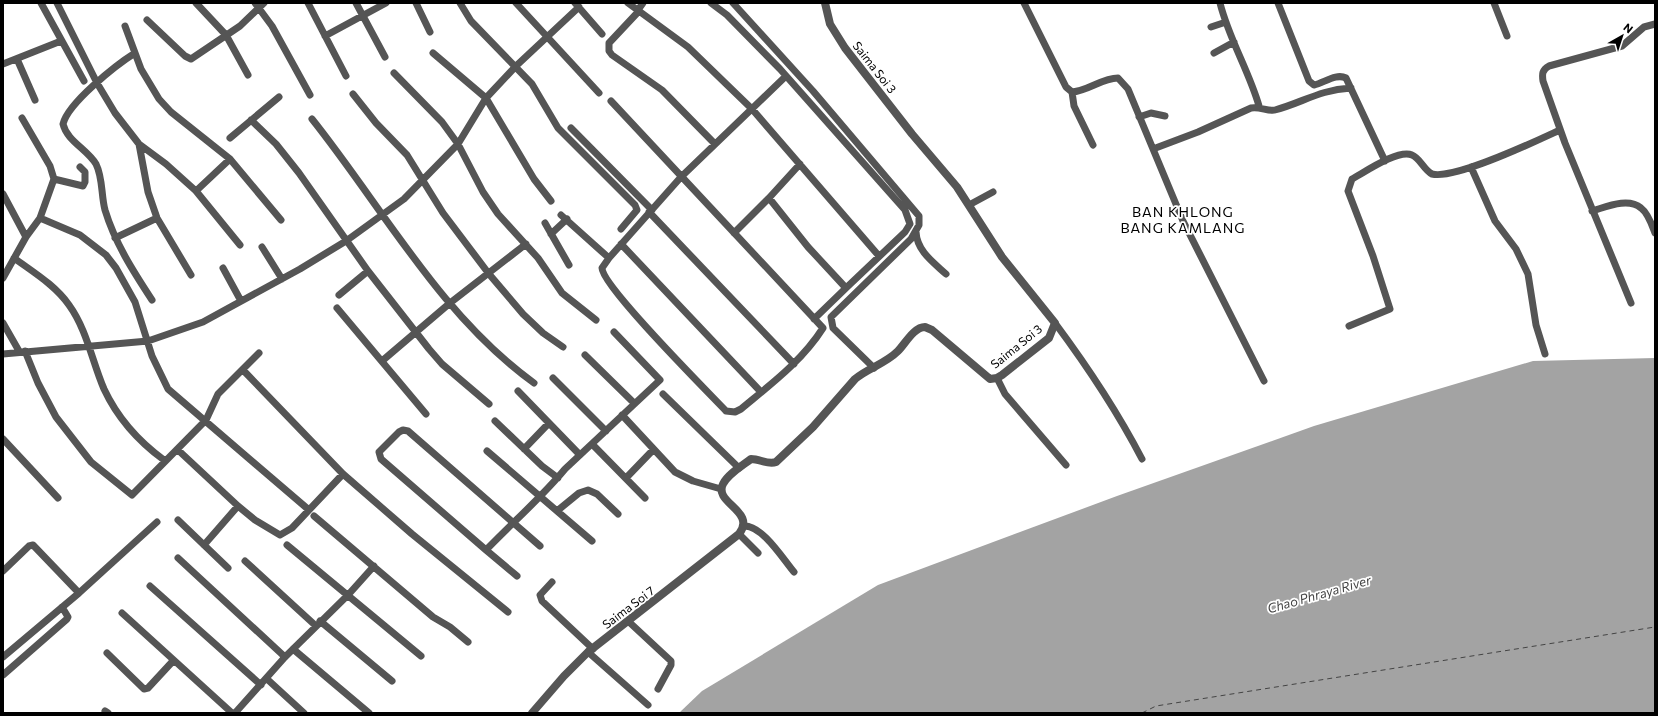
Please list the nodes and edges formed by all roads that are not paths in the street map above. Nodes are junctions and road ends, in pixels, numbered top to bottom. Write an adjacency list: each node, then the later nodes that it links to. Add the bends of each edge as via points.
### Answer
1 (41, 3): 34 (street)
2 (57, 3): 48 (street)
3 (196, 3): 30 (street)
4 (308, 3): 31 (street)
5 (356, 3): 22 (street)
6 (386, 3): 22 (street)
7 (416, 3): 28 (street)
8 (460, 3): 42 (street, via 471,21)
9 (516, 3): 32 (street)
10 (628, 3): 21 (street)
11 (643, 3): 21 (street)
12 (711, 3): 46 (street, via 727,15)
13 (733, 3): 97 (street, via 813,90 908,201 920,221)
14 (825, 3): 88 (street, Saima Soi 3, via 830,24 845,48 957,187)
15 (1024, 3): 50 (street, via 1066,87)
16 (1220, 3): 24 (street)
17 (1278, 3): 49 (street, via 1311,84 1342,76)
18 (1494, 3): 33 (street)
19 (260, 5): 30 (street, via 240,26); 53 (street)
20 (577, 5): 29 (street); 32 (street)
21 (638, 10): 59 (street, via 688,47); 70 (street, via 609,43 609,51 662,90)
22 (363, 16): 31 (street); 39 (street)
23 (147, 20): 30 (street, via 188,59 195,57)
24 (1226, 22): 27 (street); 35 (street)
25 (1655, 24): 66 (street, via 1644,27 1622,46 1545,68 1542,73 1543,81)
26 (125, 26): 37 (street)
27 (1211, 27)
28 (430, 32)
29 (602, 34)
30 (226, 35): 44 (street)
31 (325, 36): 45 (street)
32 (547, 36): 42 (street); 51 (street)
33 (1507, 36)
34 (61, 41): 40 (street); 47 (street)
35 (1234, 42): 38 (street); 58 (street, via 1249,74)
36 (433, 52): 55 (street)
37 (135, 53): 48 (street); 74 (street, via 141,69 159,99)
38 (1214, 53)
39 (385, 57)
40 (17, 59): 41 (street); 56 (street)
41 (3, 64)
42 (516, 66): 55 (street); 96 (street, via 532,84 558,128 635,205 635,214)
43 (394, 73): 69 (street, via 438,118)
44 (248, 76)
45 (346, 76)
46 (786, 76): 59 (street); 108 (street, via 905,210 910,224)
47 (84, 81)
48 (96, 83): 68 (street); 102 (street, via 66,114 63,124 97,167 105,208)
49 (1351, 88): 58 (street, via 1317,94 1274,111); 75 (street)
50 (1072, 92): 61 (street, via 1118,78 1128,89); 71 (street, via 1074,106)
51 (599, 93)
52 (353, 94): 82 (street, via 376,123 405,152)
53 (310, 95)
54 (279, 97): 64 (street)
55 (486, 98): 69 (street); 87 (street, via 534,179)
56 (34, 100)
57 (611, 101): 80 (street)
58 (1259, 106): 72 (street)
59 (752, 109): 70 (street); 76 (street)
60 (1165, 116): 61 (street, via 1151,113)
61 (1140, 117): 72 (street)
62 (22, 118): 81 (street, via 50,166)
63 (312, 119): 91 (street)
64 (252, 120): 67 (street); 103 (street, via 281,150)
65 (571, 128): 89 (street)
66 (1560, 130): 79 (street); 90 (street)
67 (230, 138)
68 (139, 144): 73 (street); 77 (street)
69 (458, 144): 82 (street); 104 (street, via 483,192 498,214)
70 (715, 144): 80 (street)
71 (1093, 145)
72 (1153, 149): 147 (street, via 1183,221)
73 (158, 159): 77 (street, via 150,158); 83 (street)
74 (230, 159): 83 (street); 94 (street)
75 (1385, 161): 79 (street, via 1400,155 1412,155 1428,172 1437,176); 130 (street, via 1352,179 1348,191 1390,309)
76 (800, 164): 86 (street); 108 (street)
77 (143, 165): 93 (street, via 148,192)
78 (80, 167): 81 (street, via 85,172 83,186)
79 (1471, 167): 139 (street, via 1495,221 1516,249 1528,274 1536,325)
80 (681, 177): 89 (street); 98 (street)
81 (54, 179): 92 (street)
82 (423, 181): 91 (street); 115 (street, via 460,237)
83 (196, 191): 106 (street)
84 (993, 192): 88 (street)
85 (3, 194): 101 (street)
86 (769, 198): 98 (street); 119 (street, via 808,247)
87 (551, 201)
88 (969, 206): 129 (street, Saima Soi 3, via 1002,257)
89 (651, 211): 105 (street); 142 (street)
90 (1592, 211): 99 (street, via 1617,204 1635,205 1645,212); 123 (street)
91 (384, 215): 103 (street); 124 (street)
92 (40, 218): 101 (street); 133 (street, via 80,235 106,255 135,302)
93 (157, 218): 102 (street); 114 (street)
94 (281, 220)
95 (545, 223): 100 (street)
96 (621, 229)
97 (916, 232): 116 (street, via 920,248); 143 (street, via 902,249 831,317 833,328)
98 (734, 233): 126 (street)
99 (1655, 233)
100 (551, 234): 110 (street, via 564,217); 111 (street)
101 (26, 238): 109 (street)
102 (115, 238): 121 (street)
103 (346, 241): 113 (street); 118 (street)
104 (526, 244): 115 (street); 127 (street, via 562,294)
105 (621, 244): 110 (street); 150 (street)
106 (240, 245)
107 (262, 247): 118 (street)
108 (879, 256): 119 (street)
109 (14, 258): 117 (street); 134 (street, via 60,293 78,319)
110 (609, 258): 150 (street, via 602,271 635,316 726,412 741,409)
111 (570, 265)
112 (223, 268): 122 (street)
113 (368, 271): 120 (street); 131 (street)
114 (191, 274)
115 (489, 274): 124 (street); 135 (street, via 524,314)
116 (946, 274)
117 (3, 278)
118 (282, 279): 122 (street)
119 (846, 288): 126 (street)
120 (339, 295)
121 (152, 300)
122 (241, 301): 133 (street, via 203,322)
123 (1631, 303)
124 (450, 304): 131 (street); 148 (street, via 487,345)
125 (337, 308): 141 (street)
126 (814, 319): 142 (street, via 823,328 814,343)
127 (596, 320)
128 (3, 323): 136 (street)
129 (1055, 323): 146 (street, Saima Soi 3, via 1049,338); 167 (street, via 1098,384)
130 (1349, 326)
131 (416, 332): 141 (street); 153 (street, via 442,364)
132 (614, 332): 152 (street, via 660,380)
133 (148, 341): 134 (street); 156 (street, via 152,356 168,389)
134 (90, 347): 136 (street); 168 (street, via 114,408 126,426 144,445)
135 (562, 347)
136 (22, 351): 138 (street); 168 (street, via 56,417 91,462 132,495)
137 (259, 353): 144 (street)
138 (3, 354)
139 (1545, 354)
140 (585, 355): 152 (street)
141 (382, 361): 154 (street)
142 (794, 364): 150 (street)
143 (874, 368): 146 (street, Saima Soi 3, via 895,355 917,330 925,327 950,344 987,377); 170 (street, Saima Soi 3, via 855,379 813,428 776,462 772,464 751,459)
144 (243, 370): 156 (street, via 218,394); 171 (street)
145 (553, 378): 159 (street)
146 (997, 378): 169 (street, via 1005,394)
147 (1264, 381)
148 (534, 383)
149 (518, 391): 158 (street)
150 (761, 392)
151 (663, 394): 170 (street)
152 (634, 403): 155 (street)
153 (489, 404)
154 (426, 414)
155 (622, 415): 159 (street); 164 (street)
156 (206, 420): 163 (street); 180 (street)
157 (495, 421): 162 (street)
158 (549, 423): 162 (street); 166 (street)
159 (606, 431): 161 (street)
160 (3, 438): 176 (street)
161 (592, 444): 166 (street); 173 (street)
162 (524, 449): 172 (street)
163 (178, 450): 168 (street); 178 (street)
164 (653, 450): 173 (street); 174 (street, via 672,469 686,478)
165 (487, 451): 175 (street)
166 (580, 455): 172 (street)
167 (1142, 459)
168 (164, 460)
169 (1066, 464)
170 (739, 468): 174 (street, Saima Soi 3, via 724,482)
171 (343, 474): 180 (street); 205 (street)
172 (558, 478): 175 (street)
173 (626, 478): 177 (street)
174 (721, 489): 185 (street, via 723,496 742,518)
175 (540, 496): 179 (street); 184 (street)
176 (58, 498)
177 (645, 498)
178 (238, 506): 180 (street, via 280,535); 188 (street)
179 (558, 511): 181 (street, via 579,493 588,490 597,494); 187 (street)
180 (312, 513): 195 (street)
181 (618, 514)
182 (178, 520): 188 (street)
183 (157, 522): 202 (street)
184 (513, 523): 190 (street); 191 (street); 191 (street, via 408,431 399,432 379,452 380,459)
185 (744, 526): 186 (street, Saima Soi 7); 198 (street, via 750,526 761,533)
186 (739, 534): 192 (street); 207 (street, Saima Soi 7)
187 (592, 541)
188 (204, 545): 196 (street)
189 (287, 545): 203 (street)
190 (540, 546)
191 (486, 550): 199 (street)
192 (758, 553)
193 (178, 558): 215 (street)
194 (245, 561): 208 (street)
195 (374, 566): 203 (street); 209 (street, via 433,617)
196 (228, 568)
197 (3, 571): 202 (street, via 33,545)
198 (794, 572)
199 (516, 576)
200 (552, 582): 211 (street, via 540,598)
201 (150, 586): 220 (street)
202 (79, 593): 204 (street)
203 (348, 595): 208 (street); 213 (street)
204 (62, 607): 214 (street); 217 (street, via 67,619)
205 (508, 612)
206 (122, 613): 216 (street)
207 (628, 621): 211 (street, Saima Soi 7); 221 (street, via 670,661 671,665)
208 (318, 623): 210 (street); 219 (street)
209 (468, 642)
210 (293, 648): 215 (street); 225 (street)
211 (591, 650): 222 (street); 226 (street, Saima Soi 7)
212 (107, 653): 216 (street, via 144,690)
213 (421, 656)
214 (3, 657)
215 (285, 657): 218 (street)
216 (173, 661): 223 (street)
217 (3, 675)
218 (266, 679): 220 (street); 224 (street)
219 (392, 681)
220 (261, 685): 223 (street)
221 (658, 689)
222 (648, 705)
223 (234, 713)
224 (304, 713)
225 (369, 713)
226 (532, 713)

